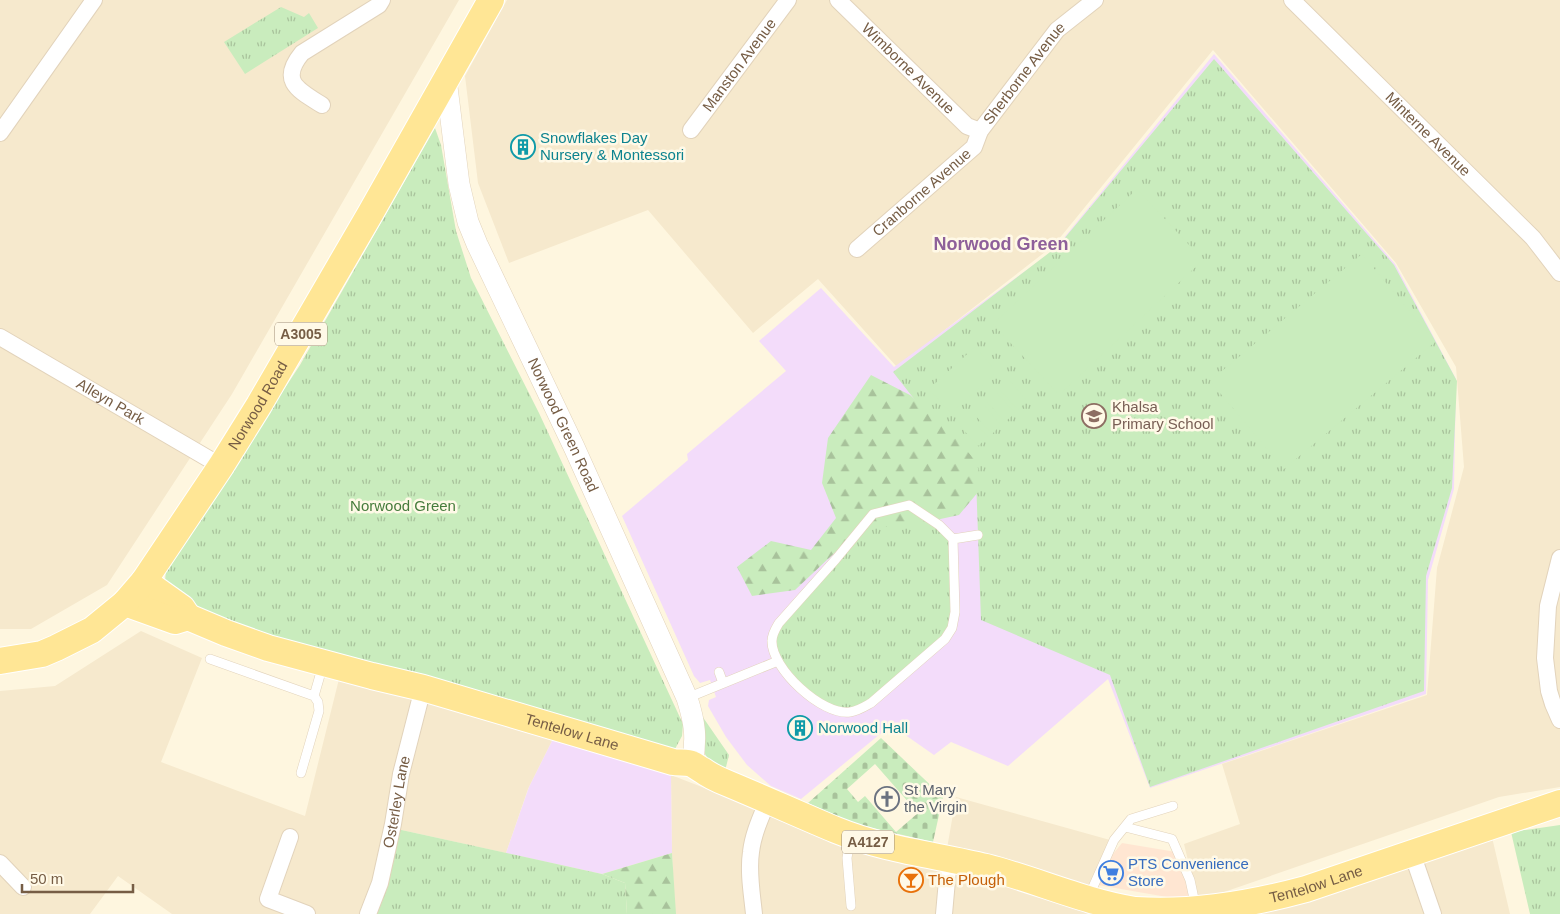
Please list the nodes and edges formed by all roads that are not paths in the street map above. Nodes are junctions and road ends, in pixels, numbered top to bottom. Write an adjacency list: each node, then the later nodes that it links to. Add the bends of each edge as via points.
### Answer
1 (94, 0): 12 (street)
2 (382, 0): 9 (street, via 379,5 302,53 294,63 292,78 299,91)
3 (491, 0): 8 (main road, Norwood Road / A3005)
4 (788, 0): 10 (street, Manston Avenue)
5 (838, 0): 11 (street, Wimborne Avenue, via 967,126)
6 (1095, 0): 11 (street, Sherborne Avenue, via 1056,30)
7 (1292, 0): 14 (street, Minterne Avenue, via 1526,232)
8 (446, 79): 16 (main road, Norwood Road / A3005, via 291,351); 31 (street, Norwood Green Road, via 459,184 476,244 574,447)
9 (322, 106)
10 (691, 130)
11 (980, 131): 13 (street, Cranborne Avenue, via 974,147)
12 (0, 133)
13 (857, 249)
14 (1560, 273)
15 (0, 338): 16 (street, Alleyn Park)
16 (221, 466): 20 (main road, Norwood Road / A3005)
17 (978, 535): 18 (lane)
18 (953, 539): 25 (lane, via 940,525 909,505 873,514 779,623 772,640); 25 (lane, via 955,612 952,628 945,639 871,703 848,713 834,710 801,691)
19 (1560, 558): 32 (street, via 1548,606 1545,658 1552,704)
20 (144, 581): 21 (main road, Norwood Road / A3005); 22 (main road, Tentelow Lane / A4127, via 182,608)
21 (125, 603): 22 (main road, Tentelow Lane / A4127, via 175,621); 24 (main road, Norwood Road / A3005, via 92,630 56,648 42,654)
22 (188, 617): 26 (main road, Tentelow Lane / A4127, via 259,645)
23 (210, 659): 30 (lane)
24 (0, 661)
25 (778, 661): 28 (lane)
26 (323, 662): 29 (main road, Tentelow Lane / A4127); 30 (lane)
27 (719, 672): 28 (lane)
28 (723, 683): 31 (lane)
29 (423, 688): 33 (main road, Tentelow Lane / A4127, via 673,762); 49 (street, Osterley Lane, via 400,774 380,883)
30 (314, 696): 34 (lane, via 319,711)
31 (687, 698): 33 (street, Norwood Green Road, via 695,727)
32 (1560, 720)
33 (692, 764): 35 (main road, Tentelow Lane / A4127, via 719,780)
34 (301, 773)
35 (768, 800): 39 (main road, Tentelow Lane / A4127); 50 (street, via 751,851)
36 (1560, 803): 41 (main road, Tentelow Lane / A4127)
37 (1173, 806): 38 (lane, via 1132,819)
38 (1125, 827): 45 (lane, via 1114,840); 47 (lane, via 1172,839 1190,880)
39 (850, 836): 42 (main road, Tentelow Lane / A4127, via 887,847); 46 (lane, via 847,858)
40 (290, 837): 48 (street, via 268,899)
41 (1412, 853): 47 (main road, Tentelow Lane / A4127, via 1268,900); 53 (street)
42 (950, 858): 45 (main road, Tentelow Lane / A4127); 51 (street)
43 (0, 863): 44 (street)
44 (23, 887)
45 (1088, 899): 52 (main road, Tentelow Lane / A4127)
46 (851, 906)
47 (1197, 913): 52 (main road, Tentelow Lane / A4127)
48 (307, 914)
49 (368, 914)
50 (754, 914)
51 (944, 914)
52 (1164, 914)
53 (1433, 914)

